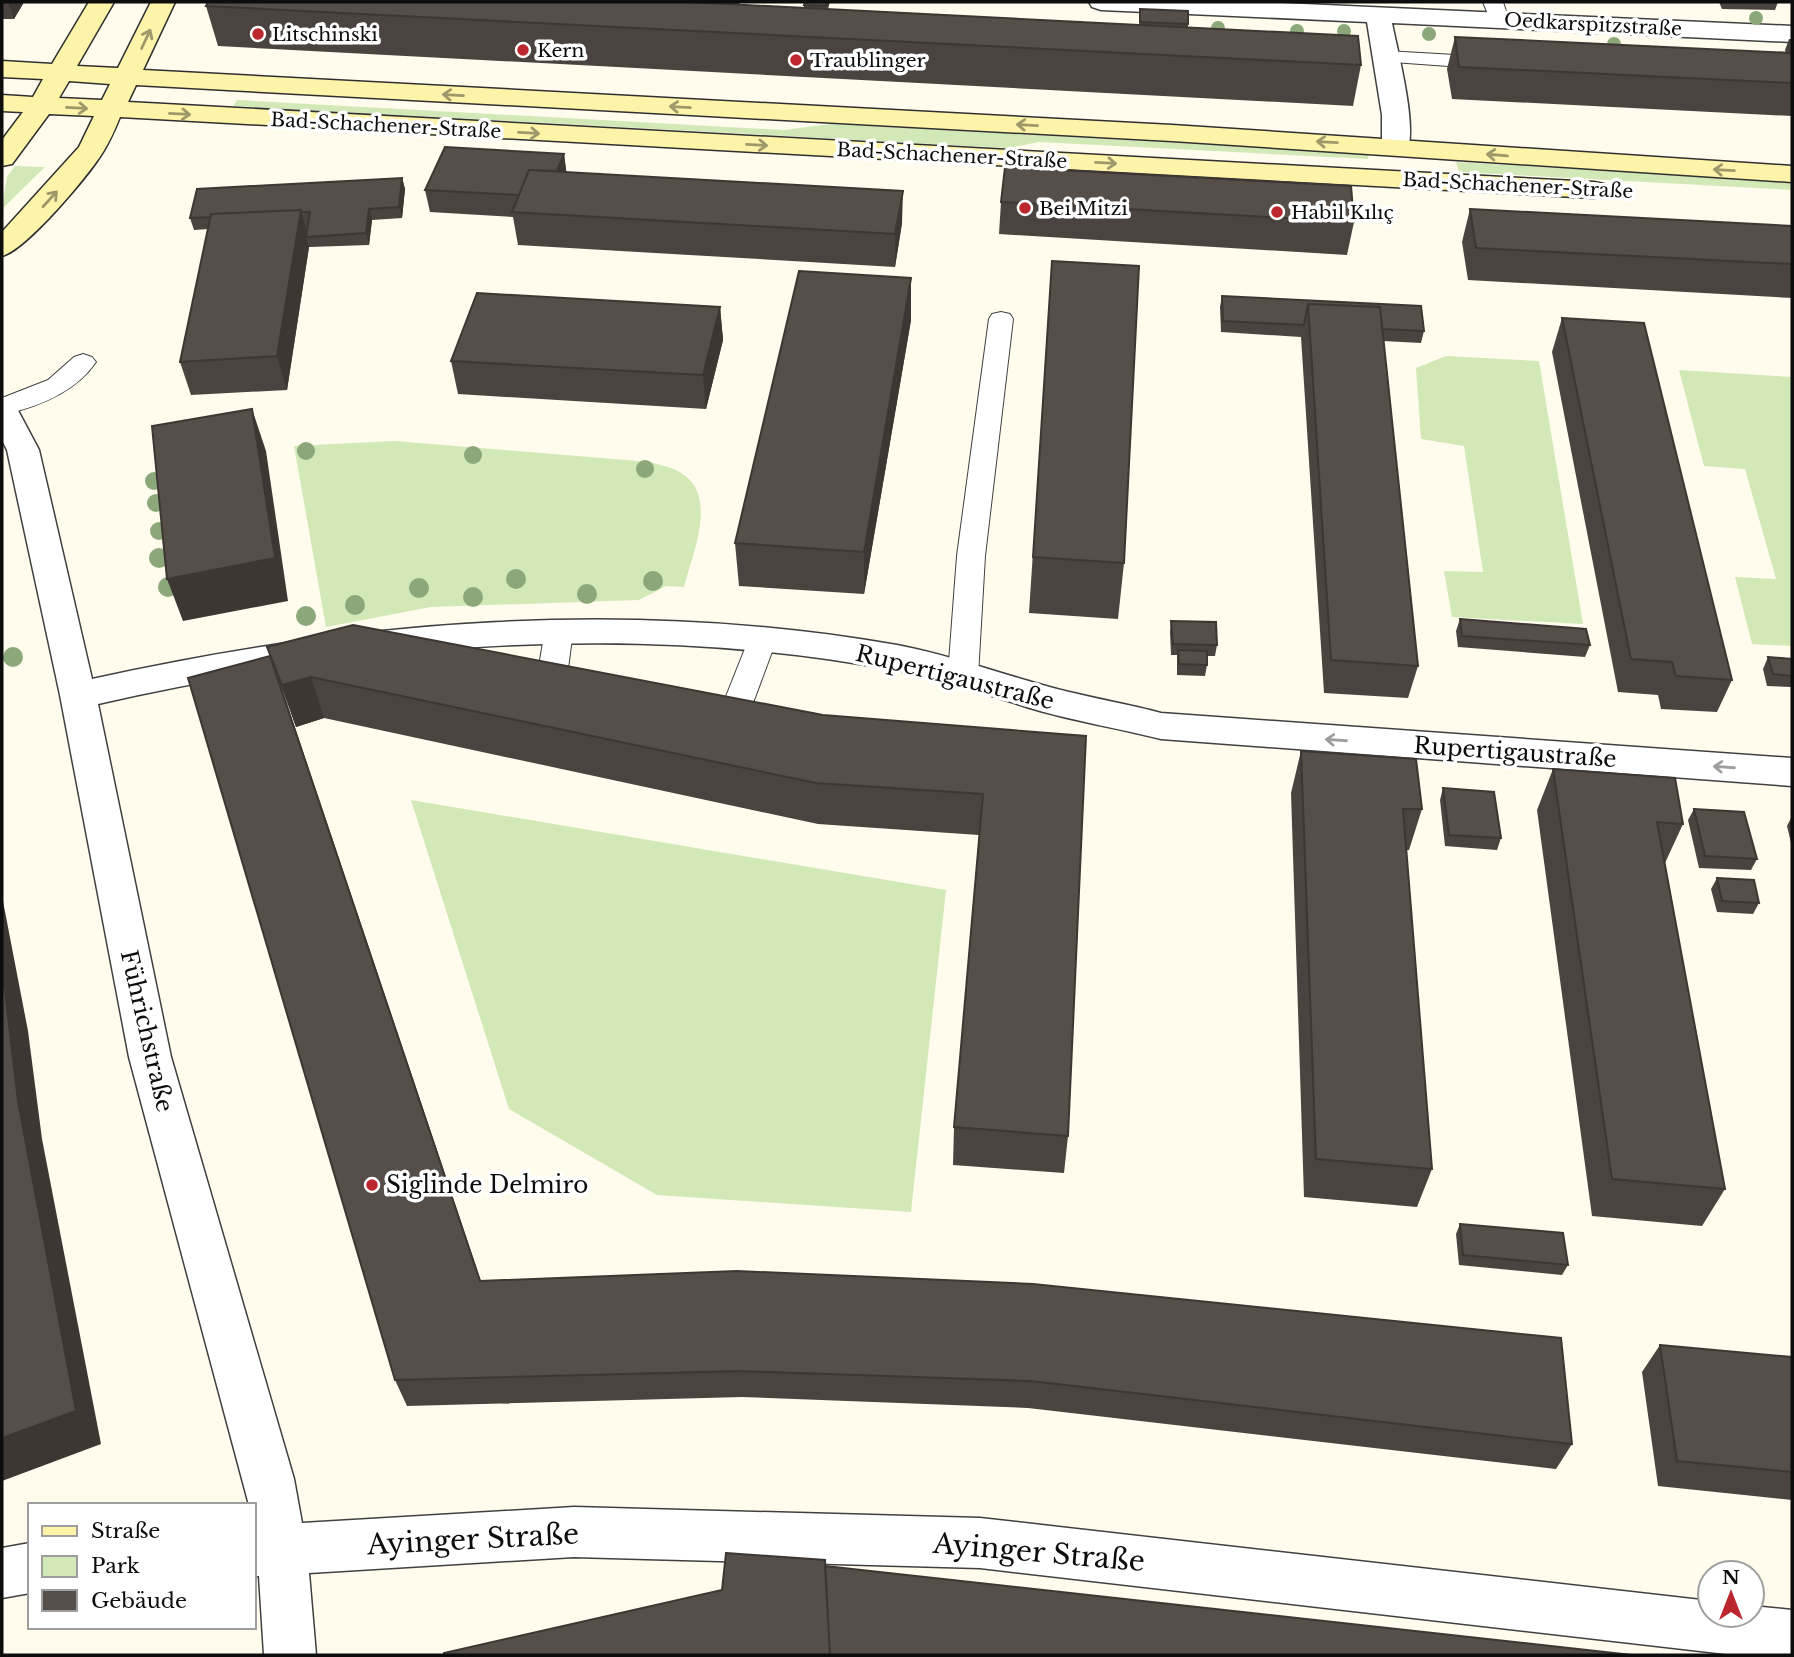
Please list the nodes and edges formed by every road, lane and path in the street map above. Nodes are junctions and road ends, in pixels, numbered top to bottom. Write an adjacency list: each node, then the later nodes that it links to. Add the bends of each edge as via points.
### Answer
1 (101, 2): 11 (main road)
2 (163, 2): 12 (main road, one-way to 2)
3 (1101, 2): 4 (street, Oedkarspitzstraße)
4 (1282, 6): 6 (street, Oedkarspitzstraße)
5 (1496, 11): 6 (street, Oedkarspitzstraße); 7 (street, Oedkarspitzstraße)
6 (1378, 14): 8 (street)
7 (1792, 34)
8 (1385, 57): 9 (lane); 16 (street)
9 (1505, 63)
10 (2, 69): 11 (main road, Bad-Schachener-Straße)
11 (61, 73): 12 (main road, Bad-Schachener-Straße); 14 (main road)
12 (128, 77): 15 (main road); 16 (main road, Bad-Schachener-Straße, one-way to 12)
13 (2, 103): 14 (main road, Bad-Schachener-Straße)
14 (41, 106): 15 (main road, Bad-Schachener-Straße, one-way to 15); 17 (main road)
15 (112, 110): 19 (main road, Bad-Schachener-Straße, one-way to 19); 21 (main road, one-way to 15, via 75,172)
16 (1396, 146): 18 (main road, Bad-Schachener-Straße, one-way to 16, via 1568,162); 19 (main road)
17 (2, 158)
18 (1792, 174)
19 (1385, 178): 20 (main road, Bad-Schachener-Straße)
20 (1614, 191)
21 (2, 247)
22 (1001, 319): 27 (lane, via 971,556)
23 (83, 362): 24 (lane, via 59,386)
24 (2, 407): 29 (street, Führichstraße, via 23,450)
25 (559, 630): 26 (street, Rupertigaustraße, via 619,629); 28 (lane); 29 (street, Rupertigaustraße, via 421,637 283,652)
26 (761, 641): 27 (street, Rupertigaustraße, via 902,659); 30 (lane)
27 (963, 675): 31 (street, Rupertigaustraße, one-way to 27, via 1161,726)
28 (551, 684)
29 (78, 695): 32 (street, Führichstraße, via 150,1057 269,1479)
30 (732, 719)
31 (1792, 772)
32 (268, 1551): 35 (street, Ayinger Straße, via 574,1532 980,1543); 36 (street, Führichstraße)
33 (28, 1568): 34 (street)
34 (2, 1573)
35 (1792, 1636)
36 (290, 1655)

